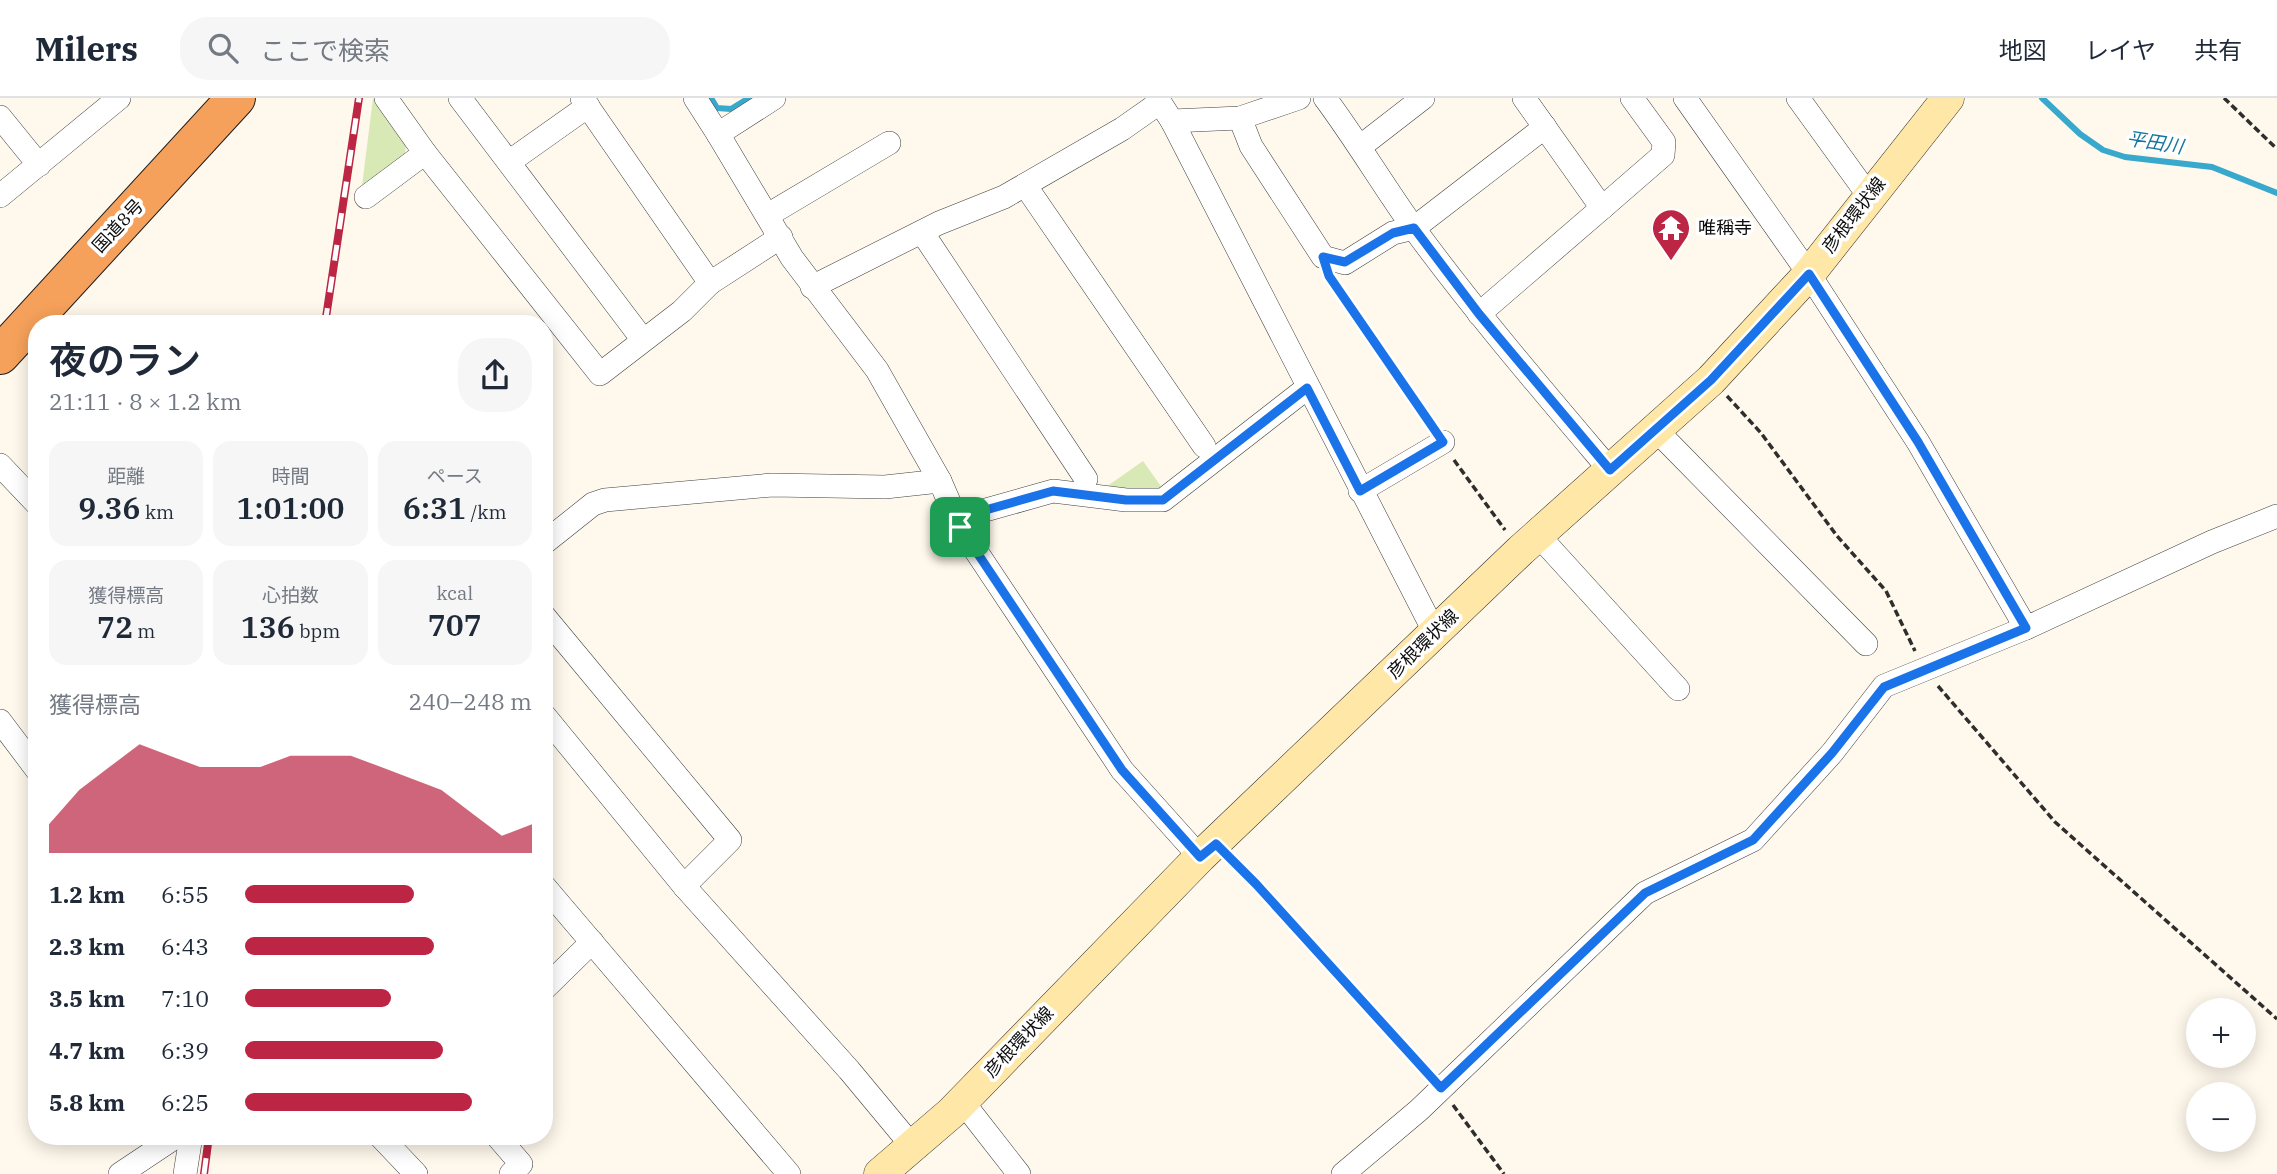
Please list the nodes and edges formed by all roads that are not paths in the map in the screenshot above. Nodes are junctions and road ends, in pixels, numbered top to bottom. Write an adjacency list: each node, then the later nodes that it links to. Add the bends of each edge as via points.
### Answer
1 (119, 98): 25 (street)
2 (236, 98): 39 (highway, 国道8号)
3 (386, 98): 23 (street)
4 (460, 98): 24 (street)
5 (695, 98): 20 (street)
6 (774, 98): 20 (street)
7 (1299, 98): 18 (street)
8 (1325, 98): 22 (street)
9 (1423, 98): 22 (street)
10 (1524, 98): 19 (street)
11 (1632, 98): 30 (street, via 1664,142 1663,155)
12 (1685, 98): 35 (street)
13 (1798, 98): 28 (street)
14 (1948, 98): 28 (main road, 彦根環状線)
15 (585, 102): 24 (street); 36 (street)
16 (1162, 108): 18 (street); 26 (street); 43 (street)
17 (0, 117): 25 (street)
18 (1240, 118): 32 (street, via 1251,146 1323,257 1345,262 1393,233)
19 (1545, 127): 30 (street); 32 (street)
20 (718, 134): 31 (street)
21 (889, 143): 31 (street)
22 (1361, 146): 32 (street)
23 (425, 153): 29 (street); 41 (street, via 600,373)
24 (509, 162): 41 (street)
25 (39, 165): 27 (street)
26 (1025, 185): 33 (street); 46 (street)
27 (0, 196)
28 (1869, 196): 35 (main road, 彦根環状線)
29 (366, 197)
30 (1602, 208): 38 (street)
31 (768, 215): 34 (street)
32 (1414, 228): 38 (street)
33 (922, 232): 37 (street); 49 (street)
34 (780, 237): 36 (street); 37 (street)
35 (1809, 274): 44 (main road, 彦根環状線, via 1711,380); 58 (street, via 1918,442)
36 (710, 283): 41 (street)
37 (812, 287): 50 (street, via 877,370)
38 (1479, 314): 48 (street)
39 (37, 315)
40 (28, 325): 42 (highway, 国道8号)
41 (643, 340)
42 (0, 355)
43 (1307, 388): 51 (street); 54 (street, via 1163,500 1053,491 982,511)
44 (1656, 430): 48 (main road, 彦根環状線); 60 (street)
45 (1443, 442): 51 (street)
46 (1204, 446)
47 (0, 465): 52 (street)
48 (1610, 470): 56 (main road, 彦根環状線)
49 (1086, 479)
50 (940, 481): 54 (street); 55 (street, via 885,488 772,485 605,500)
51 (1360, 491): 59 (street)
52 (28, 493)
53 (2277, 516): 58 (street)
54 (960, 527): 65 (street, via 1122,770)
55 (553, 535)
56 (1530, 542): 59 (main road, 彦根環状線); 61 (street)
57 (553, 627): 66 (street, via 730,841)
58 (2026, 628): 83 (street, via 1884,687 1753,840 1645,893 1441,1088)
59 (1435, 633): 65 (main road, 彦根環状線)
60 (1866, 644)
61 (1678, 690)
62 (0, 720): 64 (street)
63 (553, 726): 66 (street)
64 (28, 758)
65 (1208, 851): 70 (main road, 彦根環状線)
66 (684, 886): 75 (street)
67 (553, 896): 68 (street)
68 (592, 942): 69 (street); 80 (street)
69 (553, 980)
70 (962, 1101): 75 (main road, 彦根環状線); 82 (street)
71 (164, 1145): 76 (street)
72 (190, 1145): 77 (street)
73 (389, 1145): 78 (street)
74 (505, 1145): 79 (street, via 521,1164)
75 (913, 1147): 81 (main road, 彦根環状線)
76 (120, 1174)
77 (185, 1174)
78 (416, 1174)
79 (510, 1174)
80 (789, 1174)
81 (880, 1174)
82 (1019, 1174)
83 (1343, 1174)

